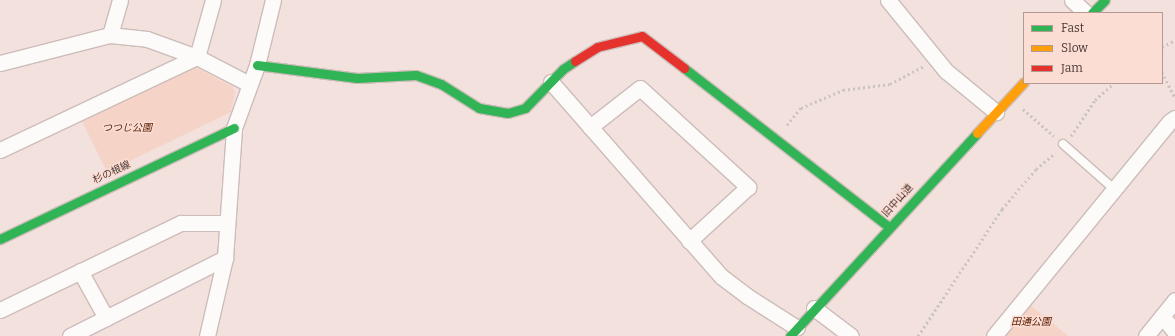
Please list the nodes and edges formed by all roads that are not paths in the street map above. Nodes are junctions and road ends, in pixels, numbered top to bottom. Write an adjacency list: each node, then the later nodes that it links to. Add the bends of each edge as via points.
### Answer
1 (120, 0): 9 (street)
2 (214, 0): 10 (street)
3 (273, 0): 12 (street)
4 (888, 0): 16 (street, via 946,71)
5 (1072, 0): 7 (street)
6 (1105, 0): 8 (street)
7 (1085, 12)
8 (1093, 12)
9 (110, 36): 10 (street, via 147,39); 11 (street)
10 (197, 57): 15 (street); 21 (street)
11 (0, 63)
12 (257, 64): 13 (street, via 357,78 416,75 441,84 479,108 508,113 525,108); 15 (street)
13 (551, 82): 18 (street); 24 (street, via 563,69 597,47 642,36)
14 (1023, 83): 16 (street, 旧中山道)
15 (249, 84): 19 (street)
16 (996, 112): 24 (street, 旧中山道)
17 (1175, 118): 22 (street)
18 (590, 127): 26 (street); 26 (street, via 640,88 748,187)
19 (234, 128): 23 (street); 25 (street, 杉の根線)
20 (1064, 144): 22 (lane)
21 (0, 150)
22 (1114, 189): 39 (street)
23 (227, 223): 27 (street); 28 (street, via 181,222)
24 (889, 227): 30 (street, 旧中山道)
25 (0, 239)
26 (689, 241): 34 (street, via 722,277)
27 (225, 258): 33 (street); 37 (street)
28 (80, 271): 31 (street); 33 (street)
29 (1175, 300): 32 (street)
30 (814, 308): 34 (street, 旧中山道); 38 (street)
31 (0, 310)
32 (1162, 316): 35 (street); 40 (street)
33 (106, 318): 36 (street)
34 (794, 332)
35 (1175, 332)
36 (70, 336)
37 (207, 336)
38 (851, 336)
39 (994, 336)
40 (1146, 336)

